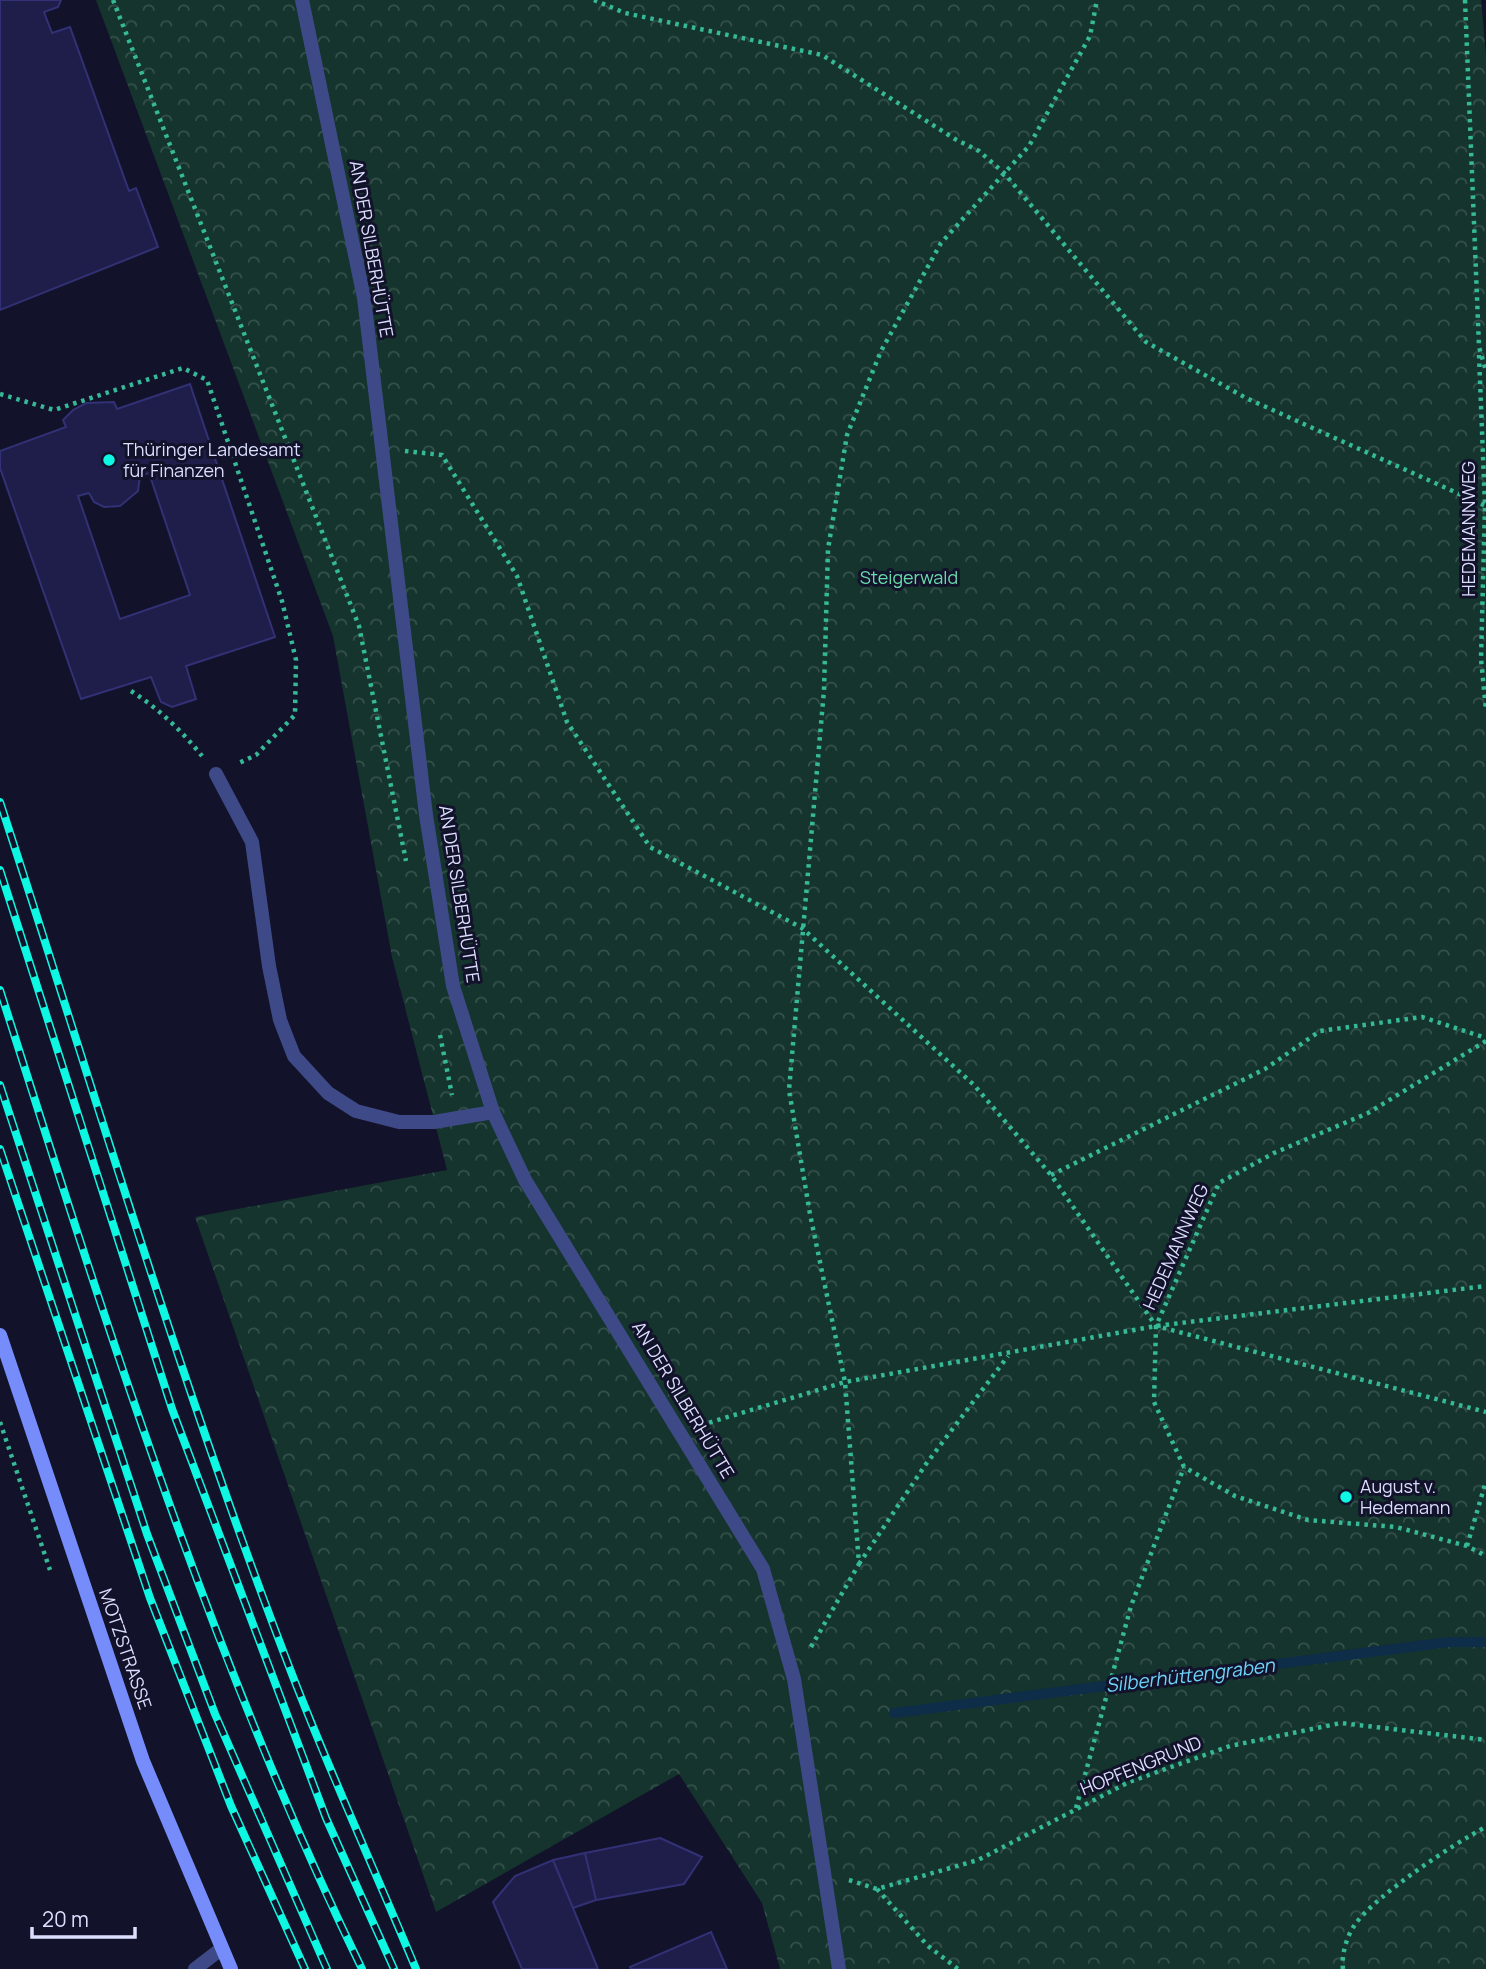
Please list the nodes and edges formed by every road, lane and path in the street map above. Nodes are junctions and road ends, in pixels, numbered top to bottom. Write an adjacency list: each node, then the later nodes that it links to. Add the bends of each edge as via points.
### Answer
1 (113, 0): 15 (path, via 359,626)
2 (302, 0): 10 (street, AN DER SILBERHÜTTE, via 364,298)
3 (594, 0): 6 (path, via 625,13 822,55 979,151)
4 (1097, 0): 6 (path, via 1090,36 1029,146)
5 (1465, 0): 7 (path)
6 (1004, 173): 11 (path, via 1146,342 1246,398); 16 (path, via 941,243 881,351 847,435 828,549 824,690)
7 (1479, 347): 8 (path); 11 (path, HEDEMANNWEG)
8 (1486, 371)
9 (0, 394): 14 (path, via 54,410 183,368 207,380 282,601 296,660 295,715 256,755)
10 (381, 447): 16 (path, via 442,455 517,576 567,722 650,847); 19 (street, AN DER SILBERHÜTTE, via 426,815 453,986)
11 (1485, 506): 13 (path, HEDEMANNWEG, via 1481,659)
12 (131, 691): 14 (path, via 187,737)
13 (1486, 710)
14 (216, 774): 20 (street, via 252,842 269,966 280,1020 294,1055 328,1093 356,1111 399,1122)
15 (408, 872)
16 (802, 928): 21 (path, via 974,1085); 26 (path, via 789,1090)
17 (438, 1023): 20 (path)
18 (1486, 1039): 21 (path, via 1423,1017 1320,1031 1265,1069); 23 (path, HEDEMANNWEG, via 1368,1112 1219,1183)
19 (494, 1112): 20 (street); 28 (street, AN DER SILBERHÜTTE, via 525,1180)
20 (456, 1118)
21 (1051, 1175): 23 (path)
22 (1486, 1286): 23 (path)
23 (1156, 1326): 25 (path); 27 (path); 29 (path, HEDEMANNWEG, via 1154,1402)
24 (0, 1335): 40 (street, MOTZSTRASSE, via 144,1761)
25 (1009, 1355): 26 (path); 33 (path, via 926,1464)
26 (845, 1382): 28 (path); 33 (path)
27 (1486, 1412)
28 (680, 1431): 34 (street, AN DER SILBERHÜTTE, via 763,1569)
29 (1184, 1467): 31 (path, via 1235,1496 1308,1520 1396,1527); 36 (path, via 1131,1606)
30 (1486, 1481): 31 (path)
31 (1467, 1546): 32 (path)
32 (1486, 1556)
33 (859, 1564): 34 (path)
34 (794, 1679): 38 (street, AN DER SILBERHÜTTE)
35 (1486, 1740): 36 (path, HOPFENGRUND, via 1341,1723 1230,1746 1129,1782)
36 (1076, 1808): 39 (path, HOPFENGRUND, via 978,1860)
37 (1486, 1827): 45 (path, via 1463,1838 1404,1882 1356,1924 1341,1958)
38 (822, 1872): 39 (path); 43 (street, AN DER SILBERHÜTTE)
39 (877, 1889): 44 (path, via 928,1946)
40 (221, 1949): 41 (street); 42 (street, MOTZSTRASSE)
41 (195, 1969)
42 (231, 1969)
43 (839, 1969)
44 (958, 1969)
45 (1343, 1969)

